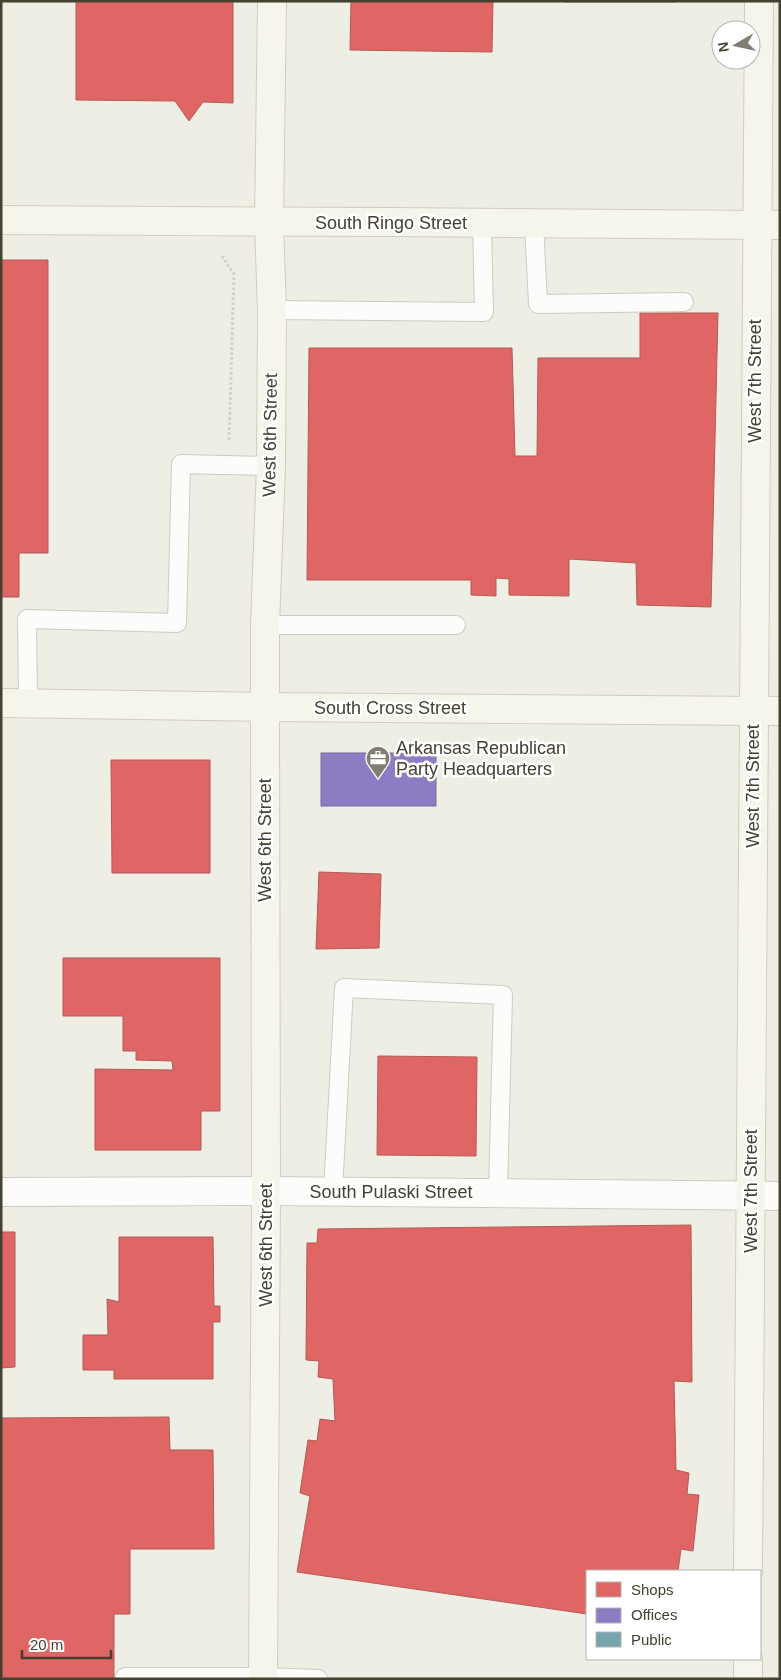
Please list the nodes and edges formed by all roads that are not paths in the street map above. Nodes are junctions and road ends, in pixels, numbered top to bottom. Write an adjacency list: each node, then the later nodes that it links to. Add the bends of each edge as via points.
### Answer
1 (272, 1): 4 (street, West 6th Street)
2 (759, 1): 7 (street, West 7th Street)
3 (1, 220): 4 (street, South Ringo Street)
4 (269, 223): 5 (street, South Ringo Street); 9 (street, West 6th Street)
5 (482, 223): 6 (street, South Ringo Street); 9 (lane, via 484,312)
6 (534, 223): 7 (street, South Ringo Street); 8 (lane, via 538,304)
7 (768, 225): 15 (street, West 7th Street)
8 (684, 302)
9 (272, 310): 10 (street, West 6th Street)
10 (271, 466): 11 (street, West 6th Street); 13 (lane, via 181,464 177,622 27,619)
11 (265, 625): 12 (lane); 14 (street, West 6th Street)
12 (456, 625)
13 (14, 702): 14 (street, South Cross Street)
14 (265, 707): 15 (street, South Cross Street); 16 (street, West 6th Street)
15 (767, 711): 20 (street, West 7th Street)
16 (266, 1191): 17 (street, South Pulaski Street); 18 (street, South Pulaski Street); 25 (street, West 6th Street)
17 (1, 1192)
18 (333, 1192): 19 (street, South Pulaski Street); 19 (lane, via 344,988 503,995)
19 (498, 1192): 20 (street, South Pulaski Street)
20 (751, 1195): 21 (street, South Pulaski Street); 22 (street, West 7th Street)
21 (780, 1196)
22 (748, 1570)
23 (748, 1660): 27 (street)
24 (125, 1677): 25 (lane)
25 (263, 1678): 26 (lane)
26 (318, 1679)
27 (748, 1679)

